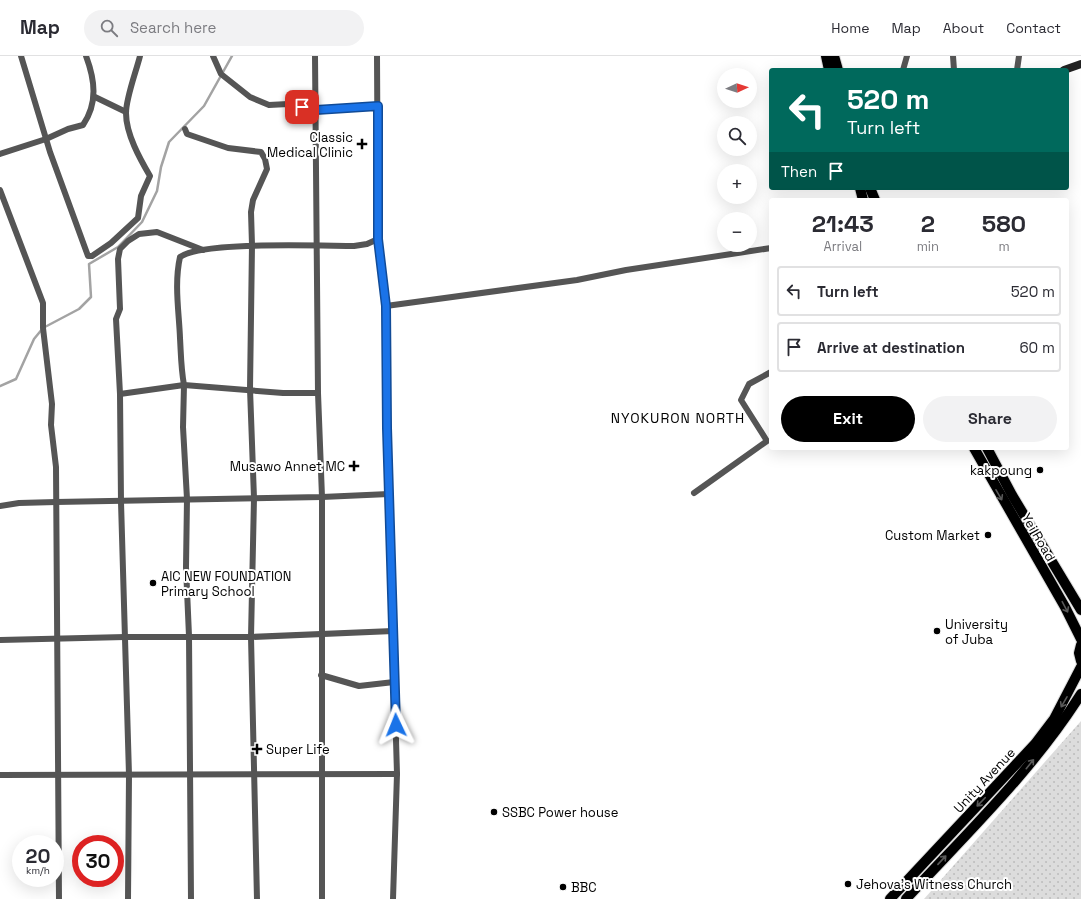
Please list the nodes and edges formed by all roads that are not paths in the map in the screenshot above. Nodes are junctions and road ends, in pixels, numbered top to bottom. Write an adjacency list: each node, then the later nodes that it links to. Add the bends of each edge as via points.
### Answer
1 (21, 56): 24 (street)
2 (86, 56): 19 (street, via 94,82)
3 (140, 56): 22 (street)
4 (213, 56): 21 (street, via 221,74 250,97 269,105 288,104)
5 (316, 56): 21 (street)
6 (377, 56): 20 (street)
7 (826, 56): 13 (main road)
8 (834, 56): 14 (main road)
9 (907, 56): 15 (street)
10 (953, 56): 16 (street)
11 (1019, 56): 17 (street)
12 (1081, 64): 18 (street)
13 (828, 68)
14 (837, 68)
15 (904, 68)
16 (954, 68)
17 (1017, 68)
18 (1069, 68)
19 (95, 97): 22 (street); 24 (street, via 83,125)
20 (378, 106): 21 (street); 27 (street)
21 (316, 110): 29 (street)
22 (126, 112): 24 (street, via 137,149 150,176 141,196 138,218 111,243 92,256 88,256)
23 (185, 129): 28 (street, via 187,134 216,145 261,152 267,169 250,212)
24 (46, 139): 25 (street)
25 (0, 154)
26 (0, 190): 45 (street, via 43,303 43,328 52,404)
27 (378, 239): 29 (street, via 354,246); 32 (street)
28 (252, 245): 29 (street); 31 (street); 35 (street)
29 (317, 246): 36 (street)
30 (769, 248): 32 (street, via 577,280)
31 (203, 250): 34 (street, via 184,254 178,263 180,362); 37 (street, via 156,232 139,234 128,240 120,249 120,309 116,319)
32 (386, 306): 41 (street)
33 (769, 373): 40 (street, via 748,384 741,400 767,441)
34 (184, 385): 35 (street); 37 (street); 44 (street, via 183,427)
35 (250, 389): 36 (street, via 283,393); 43 (street)
36 (318, 392): 42 (street)
37 (120, 394): 46 (street)
38 (975, 450): 54 (main road, Yei Road, one-way to 54)
39 (988, 450): 48 (main road, Yei Road)
40 (694, 493)
41 (389, 494): 42 (street); 49 (street)
42 (322, 497): 43 (street); 50 (street)
43 (254, 498): 44 (street); 53 (street)
44 (187, 499): 46 (street); 51 (street)
45 (56, 502): 46 (street); 47 (street); 56 (street)
46 (121, 502): 52 (street)
47 (0, 506)
48 (1081, 610)
49 (393, 631): 50 (street); 61 (street)
50 (322, 635): 53 (street); 60 (street)
51 (189, 636): 52 (street); 53 (street); 69 (street)
52 (125, 637): 56 (street); 67 (street)
53 (250, 637): 63 (street)
54 (1081, 639)
55 (0, 640): 56 (street)
56 (57, 640): 66 (street)
57 (1081, 645): 58 (main road)
58 (1081, 661)
59 (1081, 667): 76 (main road, Unity Avenue, one-way to 76, via 1054,718 1035,744)
60 (321, 675): 61 (street, via 359,686); 68 (street)
61 (394, 682): 64 (street)
62 (1081, 694): 77 (main road, Unity Avenue, one-way to 62, via 1026,769 1056,732)
63 (255, 774): 68 (street); 69 (street); 73 (street)
64 (397, 774): 68 (street); 75 (street)
65 (0, 775): 66 (street)
66 (58, 775): 67 (street); 70 (street)
67 (129, 775): 69 (street); 71 (street)
68 (322, 775): 74 (street)
69 (190, 776): 72 (street)
70 (59, 899)
71 (128, 899)
72 (191, 899)
73 (257, 899)
74 (322, 899)
75 (393, 899)
76 (890, 899)
77 (906, 899)

